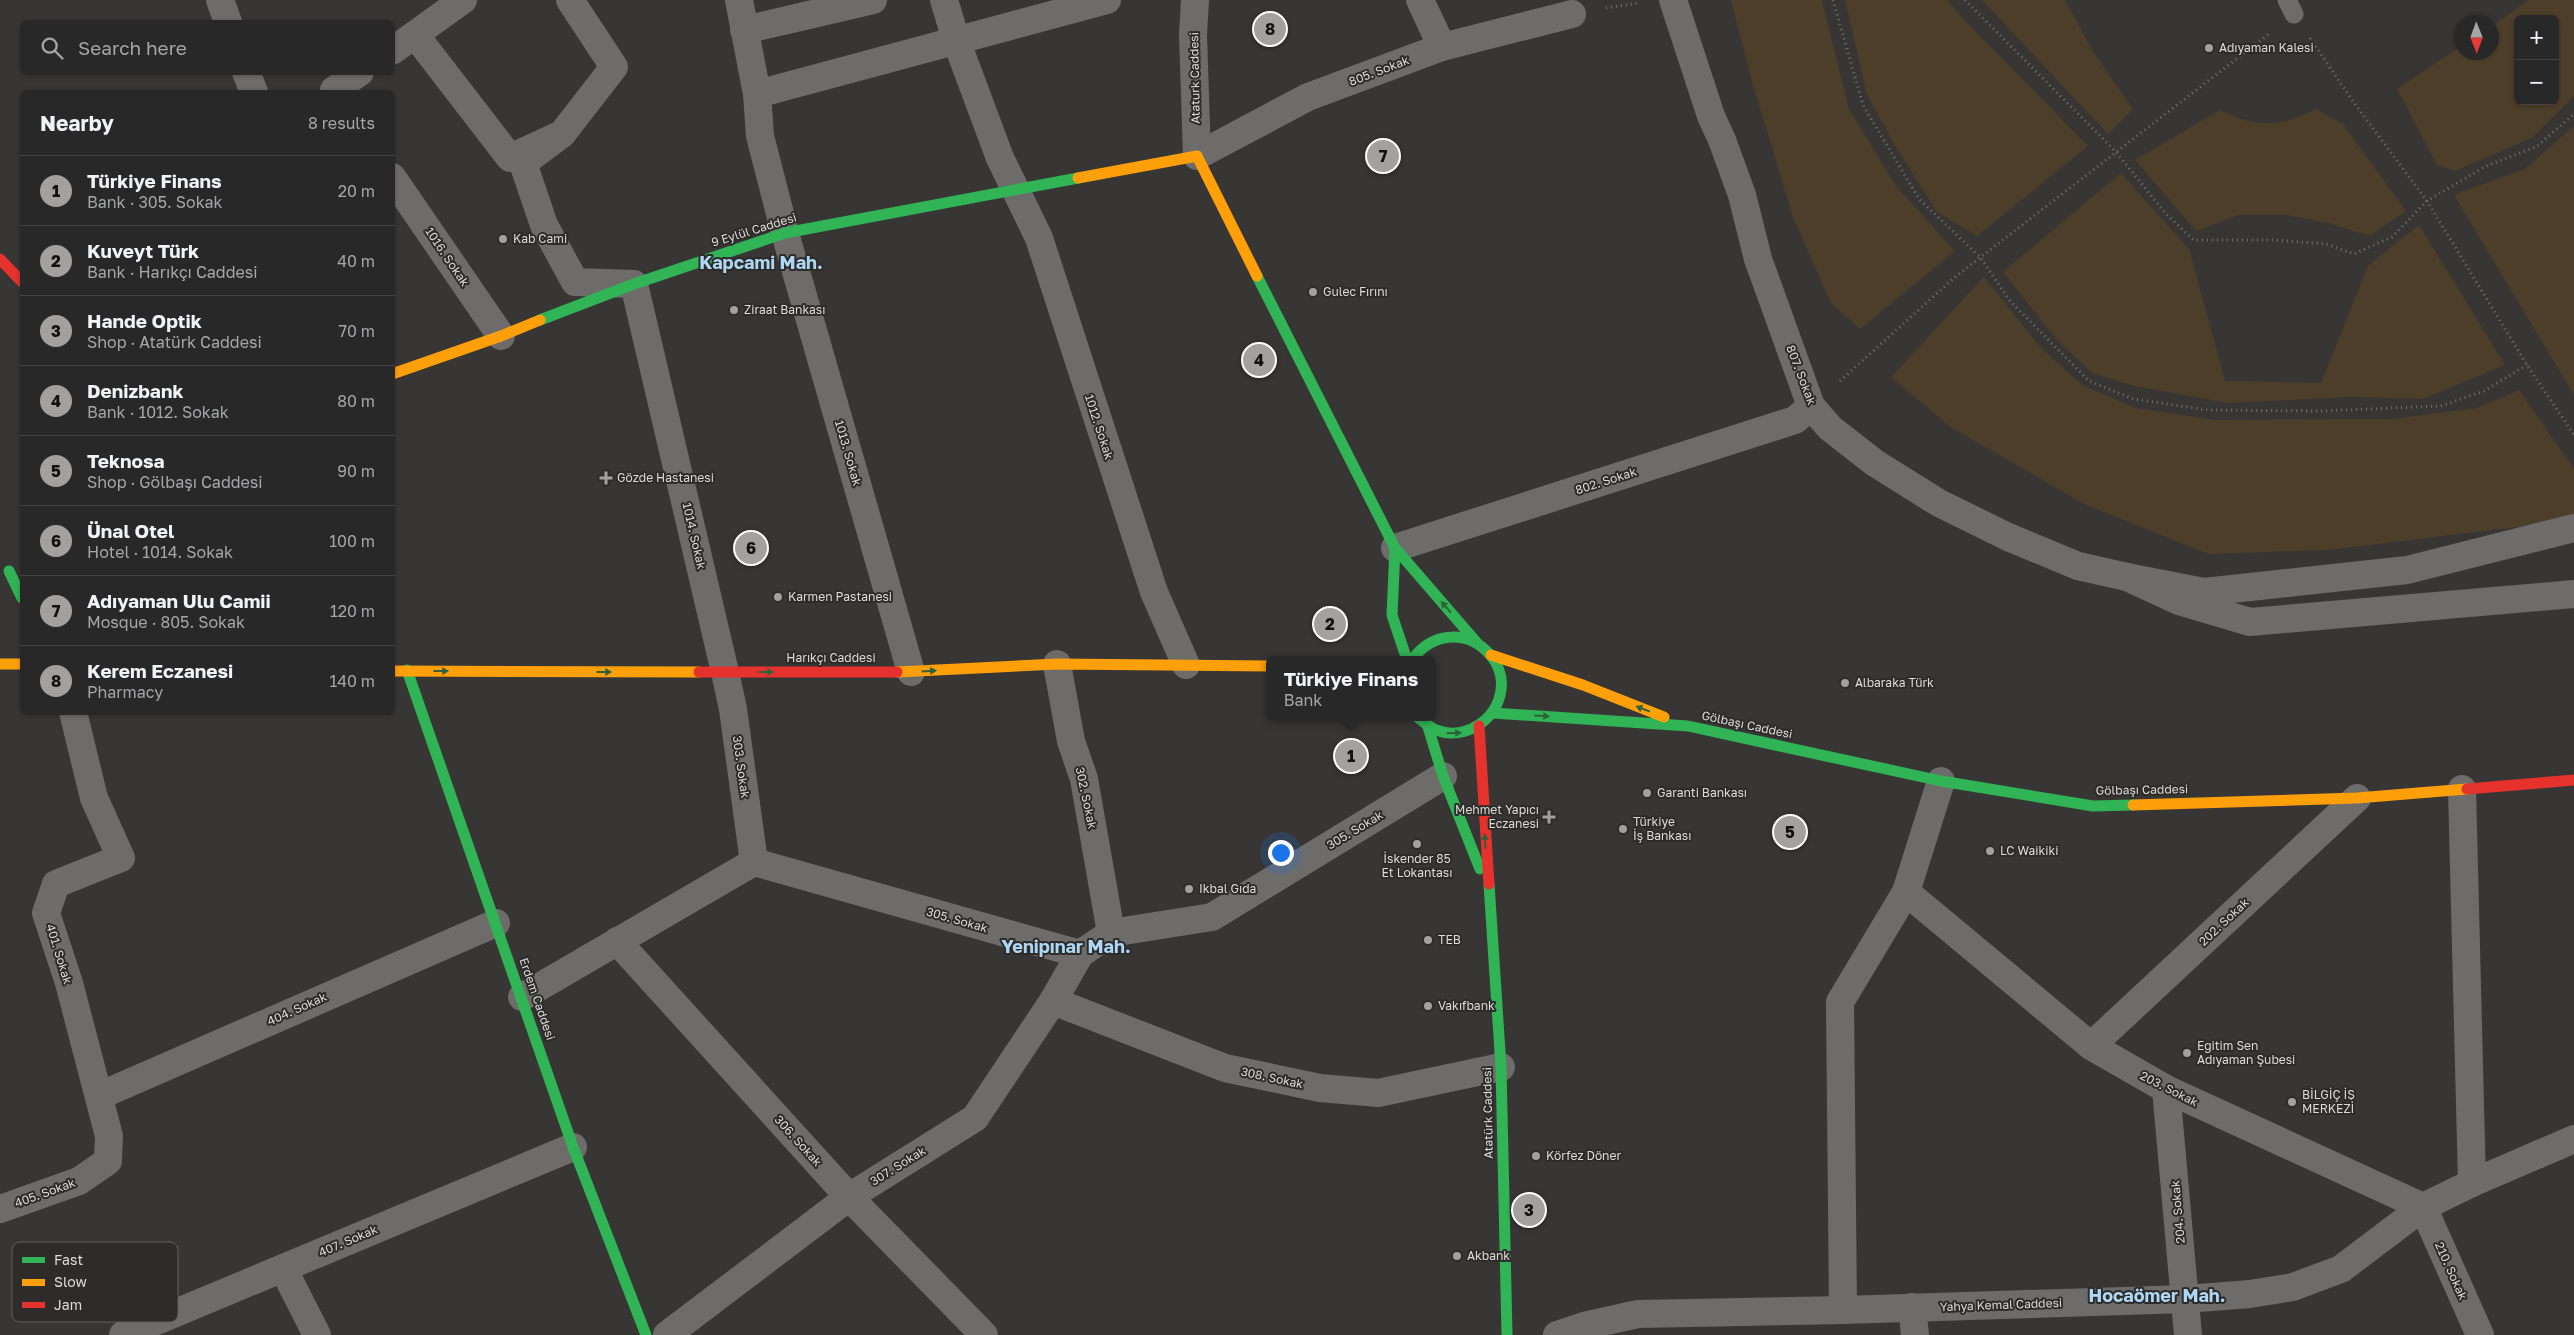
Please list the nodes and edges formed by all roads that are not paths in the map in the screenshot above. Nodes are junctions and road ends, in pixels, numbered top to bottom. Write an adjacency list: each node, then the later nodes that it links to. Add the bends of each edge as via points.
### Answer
1 (220, 0): 12 (street)
2 (463, 0): 14 (street)
3 (570, 0): 23 (street, via 614,67)
4 (739, 0): 13 (street, 1013. Sokak)
5 (872, 0): 13 (street)
6 (944, 0): 15 (street, 1012. Sokak)
7 (1107, 0): 15 (street)
8 (1195, 0): 24 (street, Ataturk Caddesi)
9 (1420, 0): 16 (street)
10 (1673, 0): 33 (street, 807. Sokak, via 1711,116 1742,195 1758,259)
11 (1572, 14): 16 (street, 805. Sokak)
12 (227, 20)
13 (744, 30): 22 (street, 1013. Sokak)
14 (416, 36): 17 (street); 23 (street, via 510,158)
15 (956, 40): 22 (street); 26 (street, 1012. Sokak)
16 (1442, 47): 24 (street, 805. Sokak, via 1308,97)
17 (395, 49)
18 (247, 75): 20 (street)
19 (356, 75): 21 (street)
20 (253, 90)
21 (335, 90)
22 (757, 94): 27 (street, 1013. Sokak, via 760,136)
23 (562, 134): 30 (street, via 523,163 544,225 574,282)
24 (1197, 156): 26 (main road, 9 Eylül Caddesi); 35 (main road)
25 (395, 181): 31 (street, 1016. Sokak)
26 (1014, 189): 27 (main road, 9 Eylül Caddesi); 47 (street, 1012. Sokak, via 1039,238 1154,592)
27 (785, 233): 30 (main road, 9 Eylül Caddesi); 52 (street, 1013. Sokak)
28 (0, 259): 29 (main road)
29 (20, 280)
30 (634, 284): 31 (main road, 9 Eylül Caddesi); 51 (street, 1014. Sokak)
31 (501, 336): 32 (main road, 9 Eylül Caddesi)
32 (395, 373)
33 (1811, 406): 35 (street, 802. Sokak, via 1795,420); 37 (street, 807. Sokak, via 1830,428 1875,463 1939,504 2008,538 2078,566)
34 (2574, 528): 37 (street, via 2407,570 2204,592)
35 (1395, 548): 40 (main road, one-way to 35); 41 (main road, via 1392,615)
36 (8, 570): 38 (main road)
37 (2127, 577): 39 (street, via 2179,601 2250,622)
38 (20, 594)
39 (2574, 594)
40 (1478, 644): 42 (main road, via 1461,637 1444,638 1427,645); 43 (main road)
41 (1407, 656)
42 (1416, 656)
43 (1491, 656): 53 (main road, via 1502,680 1500,698); 57 (main road, Gölbaşı Caddesi, one-way to 43, via 1583,685)
44 (0, 664): 45 (main road)
45 (20, 664)
46 (1057, 664): 47 (main road, Harıkçı Caddesi); 52 (main road, Harıkçı Caddesi, one-way to 46); 68 (street, 302. Sokak, via 1071,741 1084,779)
47 (1186, 666): 48 (main road, Harıkçı Caddesi)
48 (1266, 666)
49 (407, 670): 50 (main road, Harıkçı Caddesi); 51 (main road, Harıkçı Caddesi, one-way to 51); 67 (main road, Erdem Caddesi)
50 (395, 671)
51 (725, 672): 52 (main road, Harıkçı Caddesi, one-way to 52); 64 (street, 303. Sokak)
52 (911, 672)
53 (1493, 713): 56 (main road); 57 (main road, Gölbaşı Caddesi, one-way to 57)
54 (74, 715): 76 (street, 401. Sokak, via 94,798 121,858 56,884 46,913 69,983)
55 (1421, 721): 58 (main road)
56 (1479, 726): 58 (main road, one-way to 56, via 1454,734); 65 (main road, Atatürk Caddesi, one-way to 56)
57 (1688, 726): 61 (main road, Gölbaşı Caddesi)
58 (1428, 727): 59 (main road, Atatürk Caddesi)
59 (1443, 776): 65 (main road, Atatürk Caddesi); 68 (street, 305. Sokak, via 1212,917)
60 (2574, 780): 62 (main road, Gölbaşı Caddesi)
61 (1941, 781): 63 (main road, Gölbaşı Caddesi, via 2093,806); 66 (street)
62 (2462, 789): 63 (main road, Gölbaşı Caddesi); 79 (street)
63 (2358, 798): 73 (street, 202. Sokak)
64 (754, 862): 69 (street); 70 (street, 305. Sokak)
65 (1488, 890): 74 (main road, Atatürk Caddesi)
66 (1906, 892): 73 (street, 203. Sokak); 86 (street, via 1840,1002)
67 (496, 923): 71 (main road, Erdem Caddesi); 76 (street, 404. Sokak)
68 (1111, 933): 70 (street, 305. Sokak)
69 (617, 941): 71 (street); 80 (street, 306. Sokak)
70 (1080, 954): 72 (street, 307. Sokak)
71 (522, 997): 78 (main road, Erdem Caddesi)
72 (1053, 1001): 74 (street, 308. Sokak, via 1225,1068 1320,1088 1378,1094); 80 (street, 307. Sokak, via 975,1118)
73 (2091, 1046): 75 (street, 203. Sokak)
74 (1500, 1067): 95 (main road, Atatürk Caddesi)
75 (2166, 1089): 81 (street, 203. Sokak); 84 (street, 204. Sokak)
76 (98, 1096): 82 (street, 405. Sokak, via 109,1136 108,1161 79,1181)
77 (2574, 1139): 79 (street)
78 (573, 1147): 83 (street, 407. Sokak); 92 (main road, Erdem Caddesi)
79 (2472, 1183): 81 (street)
80 (848, 1197): 93 (street, 307. Sokak); 94 (street, 306. Sokak)
81 (2423, 1208): 84 (street, Yahya Kemal Caddesi, via 2342,1269 2293,1287); 99 (street, 210. Sokak)
82 (0, 1209)
83 (282, 1268): 87 (street, 407. Sokak); 91 (street)
84 (2186, 1299): 85 (street, Yahya Kemal Caddesi); 98 (street, 204. Sokak)
85 (1912, 1308): 86 (street, Yahya Kemal Caddesi); 97 (street)
86 (1843, 1310): 89 (street, Yahya Kemal Caddesi)
87 (178, 1312)
88 (154, 1322): 90 (street, 407. Sokak)
89 (1638, 1324): 96 (street, Yahya Kemal Caddesi, via 1584,1326)
90 (123, 1335)
91 (317, 1335)
92 (646, 1335)
93 (667, 1335)
94 (984, 1335)
95 (1507, 1335)
96 (1557, 1335)
97 (1915, 1335)
98 (2188, 1335)
99 (2480, 1335)

